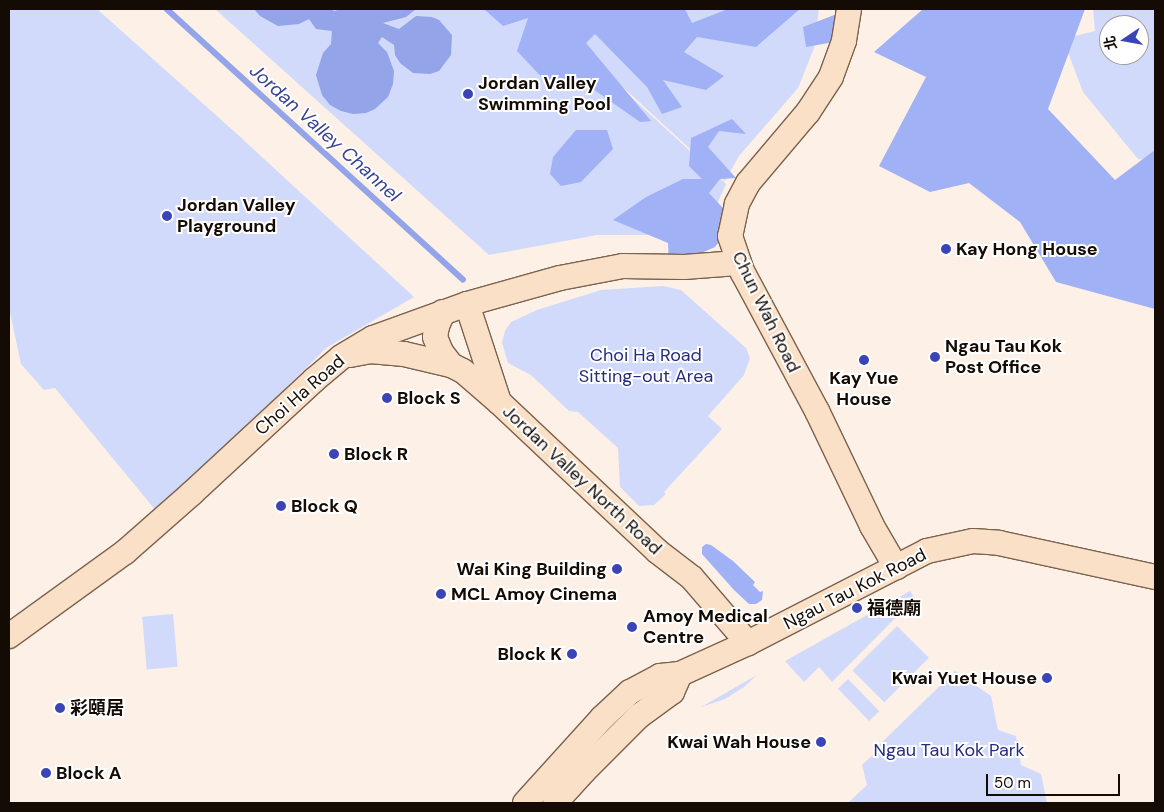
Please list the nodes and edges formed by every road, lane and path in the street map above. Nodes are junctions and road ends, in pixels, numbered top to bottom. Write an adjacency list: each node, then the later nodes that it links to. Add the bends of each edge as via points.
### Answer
1 (849, 9): 2 (street, Chun Wah Road, via 844,41 830,77 808,112 756,170 737,204 730,236)
2 (738, 263): 3 (street, Choi Ha Road, via 684,267 623,266 560,278); 8 (street, Chun Wah Road)
3 (467, 304): 4 (street, Choi Ha Road); 7 (street)
4 (443, 312): 5 (street, Choi Ha Road, via 373,338); 6 (street, Jordan Valley North Road, via 435,337)
5 (340, 357): 6 (street, via 370,352 404,354); 10 (street, Choi Ha Road, via 125,552)
6 (451, 365): 7 (street, Jordan Valley North Road)
7 (500, 402): 11 (street, Jordan Valley North Road, via 658,551 692,578)
8 (896, 567): 9 (street, Ngau Tau Kok Road, via 927,551 973,541 999,543); 11 (street, Ngau Tau Kok Road)
9 (1155, 577)
10 (9, 636)
11 (748, 643): 12 (street, Ngau Tau Kok Road)
12 (680, 674): 13 (street, Ngau Tau Kok Road, via 660,676 630,692); 14 (street, via 672,692 639,716)
13 (525, 803)
14 (555, 803)

